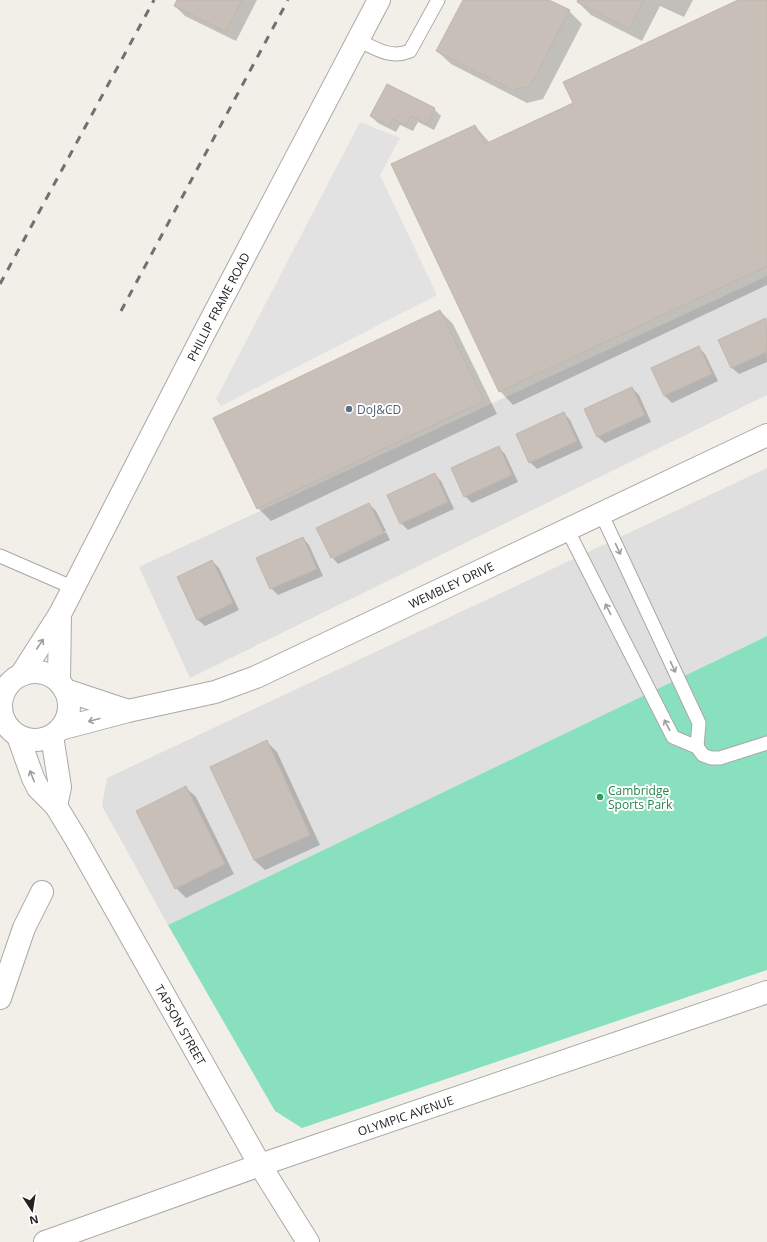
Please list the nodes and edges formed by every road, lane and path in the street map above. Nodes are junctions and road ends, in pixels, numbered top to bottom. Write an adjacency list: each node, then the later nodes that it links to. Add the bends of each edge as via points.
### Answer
1 (379, 0): 3 (street, PHILLIP FRAME ROAD)
2 (438, 0): 3 (lane, via 410,51 392,55)
3 (358, 40): 8 (street, PHILLIP FRAME ROAD)
4 (767, 435): 5 (street, WEMBLEY DRIVE)
5 (601, 514): 6 (street, WEMBLEY DRIVE); 17 (lane, one-way to 17, via 699,723)
6 (567, 529): 13 (street, WEMBLEY DRIVE, via 256,676 215,692); 17 (lane, one-way to 6, via 673,737)
7 (0, 556): 8 (lane)
8 (74, 588): 9 (street, PHILLIP FRAME ROAD)
9 (60, 614): 10 (street, PHILLIP FRAME ROAD, one-way to 9); 11 (street, PHILLIP FRAME ROAD)
10 (21, 675): 11 (street, via 40,672 50,675); 12 (street, via 6,687)
11 (62, 686): 13 (street); 14 (street, via 69,700 69,711 66,720)
12 (1, 696): 15 (street, via 0,708 3,719 9,729)
13 (128, 711): 14 (street, WEMBLEY DRIVE, one-way to 14)
14 (56, 732): 15 (street, via 35,740); 18 (street, via 60,788)
15 (18, 736): 18 (street, TAPSON STREET, one-way to 15, via 45,797 33,778)
16 (767, 743): 17 (lane, via 720,758 703,755)
17 (697, 746)
18 (56, 806): 22 (street, TAPSON STREET)
19 (42, 892): 21 (street, via 24,928)
20 (767, 992): 22 (street, OLYMPIC AVENUE)
21 (0, 998)
22 (260, 1165): 23 (street, OLYMPIC AVENUE); 24 (street, TAPSON STREET)
23 (45, 1242)
24 (308, 1242)

